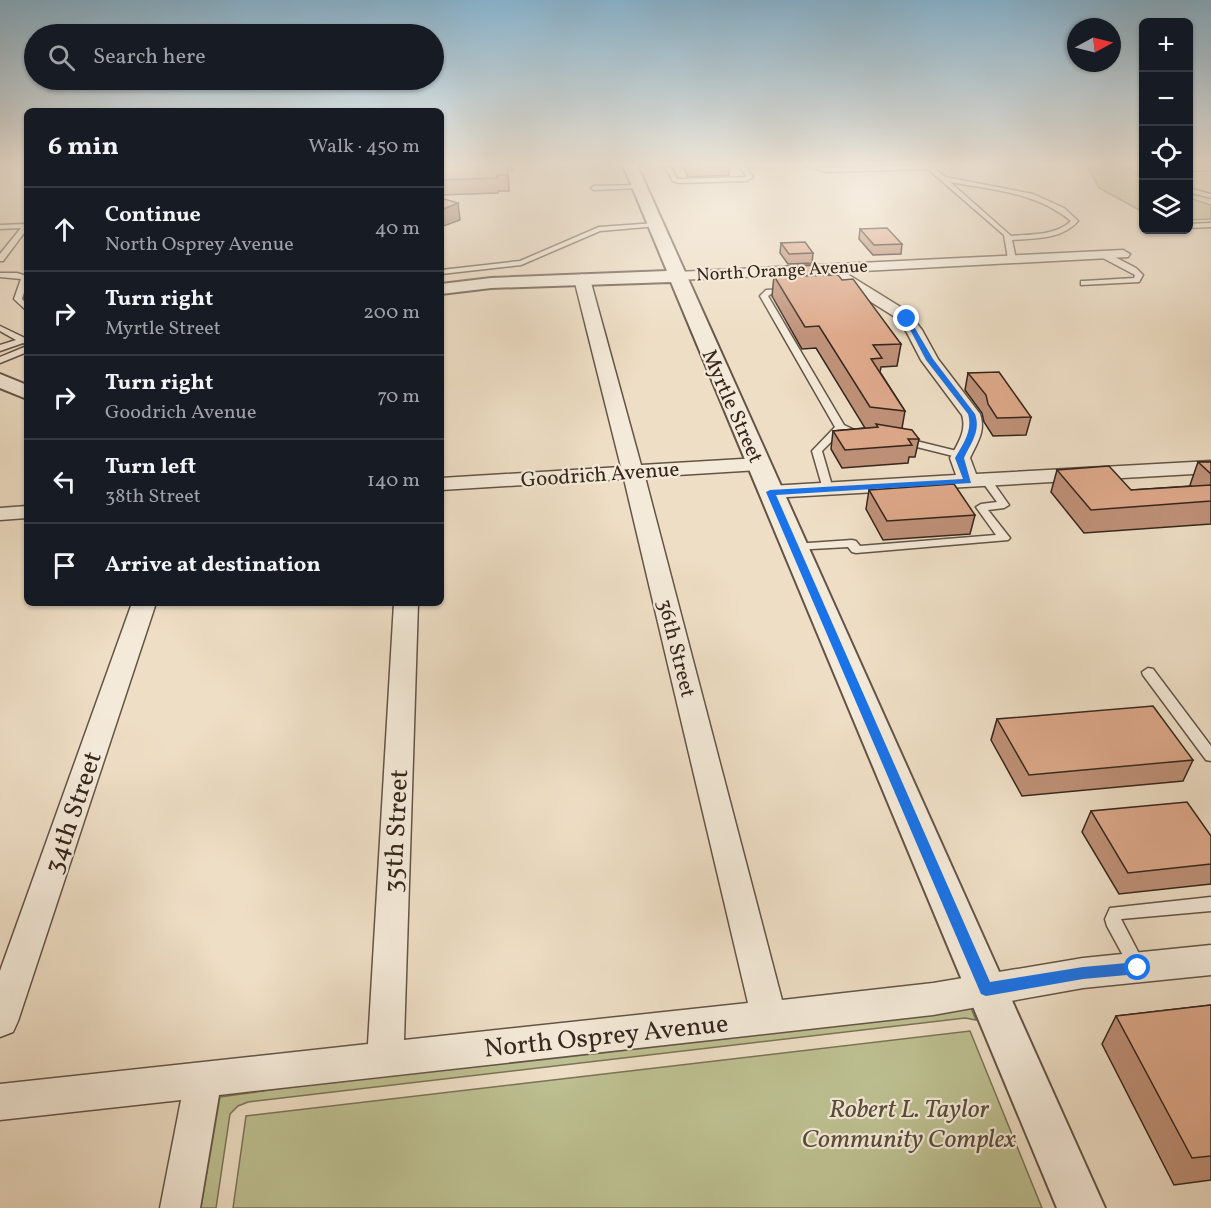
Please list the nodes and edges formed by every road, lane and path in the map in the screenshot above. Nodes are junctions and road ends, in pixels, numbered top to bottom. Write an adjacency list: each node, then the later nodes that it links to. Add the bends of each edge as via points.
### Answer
1 (654, 221): 4 (street, Myrtle Street)
2 (992, 221): 10 (lane)
3 (1075, 221): 10 (lane, via 1069,229 1052,234)
4 (656, 225): 16 (lane, via 599,229 521,262); 18 (street, Myrtle Street)
5 (1211, 225): 7 (lane)
6 (24, 226): 8 (lane)
7 (1193, 226)
8 (0, 227)
9 (24, 229): 13 (lane)
10 (1008, 238): 14 (lane)
11 (1123, 254): 12 (street, North Orange Avenue)
12 (1104, 255): 14 (street, North Orange Avenue); 22 (lane, via 1133,270 1139,275 1136,280)
13 (0, 259)
14 (1012, 259): 15 (street, North Orange Avenue)
15 (826, 268): 18 (street, North Orange Avenue); 26 (street)
16 (444, 272)
17 (4, 275): 19 (lane)
18 (677, 276): 20 (street, North Orange Avenue); 40 (street, Myrtle Street)
19 (24, 278)
20 (582, 279): 23 (street, North Orange Avenue); 42 (street, 36th Street)
21 (24, 281): 27 (lane, via 18,299)
22 (1084, 282)
23 (444, 290)
24 (793, 291): 36 (lane, via 769,292 764,296)
25 (846, 292): 26 (lane)
26 (867, 292): 39 (street, via 907,319 930,360 971,414 973,432)
27 (24, 306)
28 (0, 328): 29 (lane)
29 (24, 340)
30 (24, 341): 31 (lane)
31 (0, 348)
32 (24, 350): 33 (lane)
33 (0, 360)
34 (0, 380): 35 (street)
35 (24, 392)
36 (840, 427): 37 (lane); 45 (lane, via 817,450)
37 (867, 436)
38 (891, 438): 39 (lane)
39 (961, 455): 43 (street, via 960,462)
40 (759, 464): 42 (street, Goodrich Avenue); 46 (street, Myrtle Street)
41 (1211, 467): 43 (street)
42 (633, 472): 44 (street, Goodrich Avenue); 58 (street, 36th Street)
43 (977, 481): 45 (street); 49 (lane, via 1004,505 981,507 1004,538 856,550 852,543)
44 (444, 484)
45 (828, 489): 46 (street)
46 (770, 492): 49 (street, Myrtle Street)
47 (24, 512): 48 (street)
48 (0, 514)
49 (794, 547): 57 (street, Myrtle Street)
50 (143, 606): 59 (street, 34th Street)
51 (405, 606): 60 (street, 35th Street)
52 (1148, 672): 53 (lane)
53 (1211, 756)
54 (1211, 904): 56 (lane, via 1116,913 1115,926)
55 (1211, 960): 56 (street, North Osprey Avenue)
56 (1138, 968): 57 (street, North Osprey Avenue)
57 (986, 989): 58 (street, North Osprey Avenue, via 933,999); 64 (street, Myrtle Street)
58 (768, 1017): 60 (street, North Osprey Avenue)
59 (0, 1021)
60 (385, 1059): 61 (street, North Osprey Avenue)
61 (203, 1081): 62 (street, North Osprey Avenue); 63 (street)
62 (0, 1102)
63 (180, 1208)
64 (1082, 1208)

